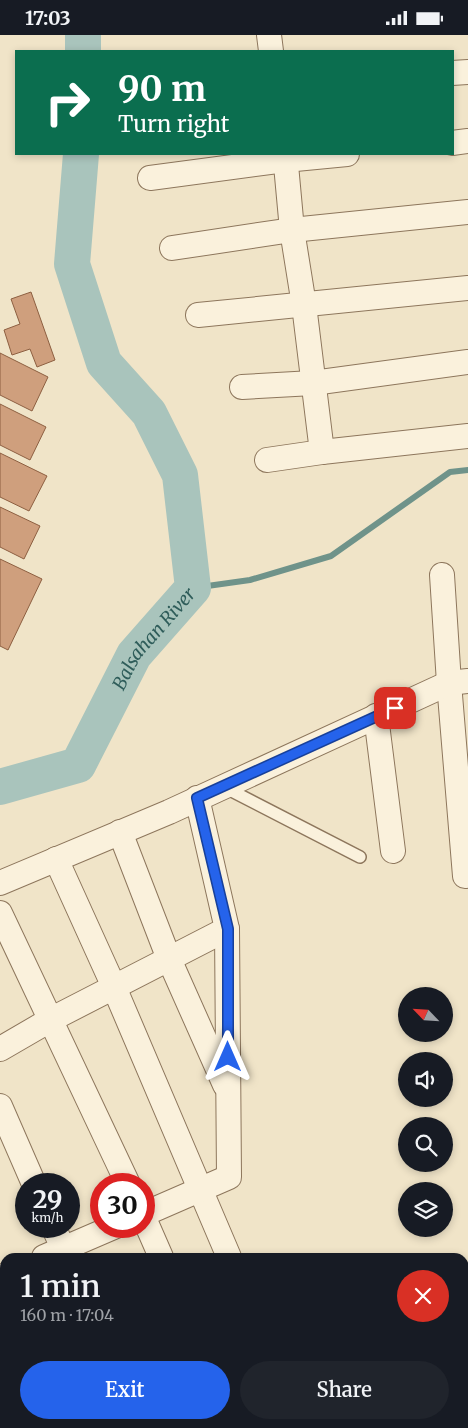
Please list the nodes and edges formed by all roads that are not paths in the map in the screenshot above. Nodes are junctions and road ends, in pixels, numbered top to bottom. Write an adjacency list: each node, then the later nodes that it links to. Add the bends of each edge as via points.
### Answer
1 (269, 35): 2 (street)
2 (271, 50)
3 (468, 72): 4 (street)
4 (454, 73)
5 (468, 141): 6 (street)
6 (454, 143)
7 (326, 155): 8 (street)
8 (285, 157): 9 (street); 11 (street)
9 (150, 178)
10 (468, 212): 11 (street)
11 (292, 230): 12 (street); 14 (street)
12 (172, 248)
13 (468, 288): 14 (street)
14 (304, 305): 15 (street); 17 (street)
15 (198, 315)
16 (468, 362): 17 (street)
17 (313, 383): 18 (street); 20 (street)
18 (242, 387)
19 (468, 436): 20 (street)
20 (322, 452): 21 (street)
21 (267, 460)
22 (442, 575): 23 (street)
23 (459, 682): 24 (street); 31 (street)
24 (376, 716): 25 (street); 28 (street)
25 (223, 786): 26 (street); 29 (lane)
26 (197, 798): 27 (street); 34 (street)
27 (120, 832): 30 (street); 35 (street)
28 (393, 851)
29 (360, 857)
30 (56, 859): 32 (street); 36 (street)
31 (465, 876)
32 (0, 883)
33 (0, 913): 37 (street)
34 (228, 929): 35 (street); 39 (street)
35 (169, 959): 36 (street); 39 (street)
36 (114, 987): 37 (street); 43 (street)
37 (50, 1020): 38 (street); 42 (street)
38 (0, 1049)
39 (229, 1093): 43 (street, via 229,1177)
40 (0, 1107): 41 (street)
41 (29, 1173)
42 (123, 1173)
43 (201, 1189): 44 (street); 51 (street)
44 (155, 1209)
45 (55, 1238): 48 (street)
46 (92, 1238): 49 (street)
47 (153, 1238): 50 (street)
48 (58, 1253)
49 (62, 1253)
50 (159, 1253)
51 (227, 1253)

